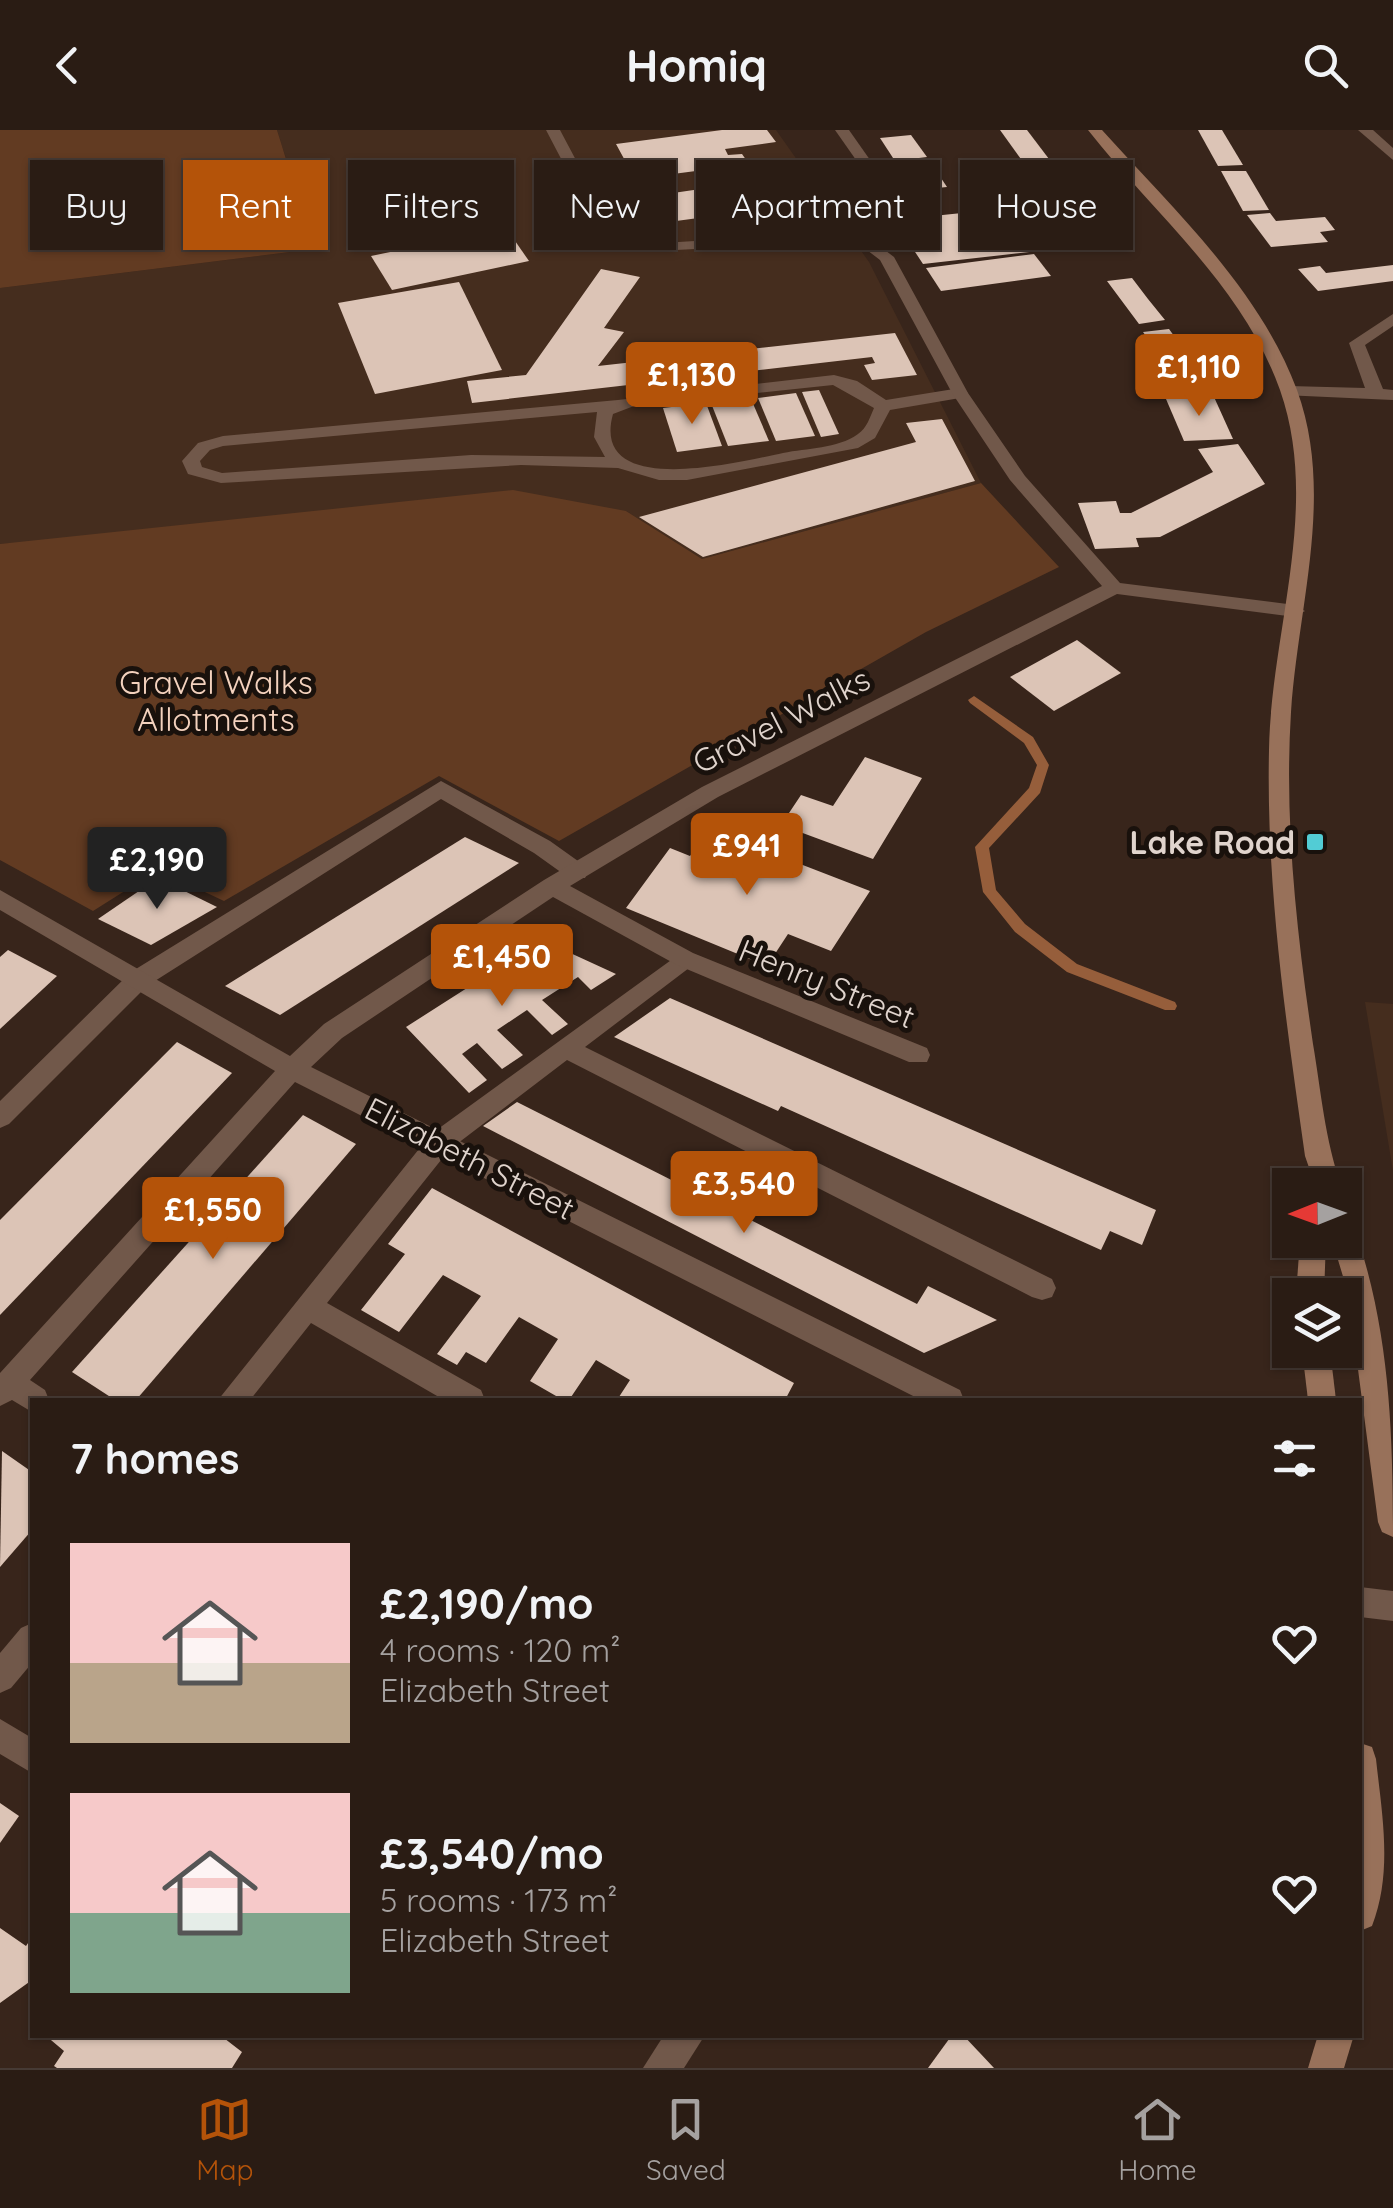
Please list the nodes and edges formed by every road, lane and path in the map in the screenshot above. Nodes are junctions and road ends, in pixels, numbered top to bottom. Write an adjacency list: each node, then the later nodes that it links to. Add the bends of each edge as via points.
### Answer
1 (553, 130): 8 (street, via 614,237 644,249 812,236 868,244 886,258)
2 (842, 130): 6 (street)
3 (1094, 130): 9 (main road, via 1233,289)
4 (1366, 130): 5 (street)
5 (1393, 156)
6 (863, 160)
7 (1393, 320): 10 (street, via 1357,343)
8 (960, 392): 12 (street); 16 (street, via 1019,480)
9 (1289, 392): 10 (street); 17 (main road, via 1307,488)
10 (1384, 394)
11 (616, 404): 12 (street, via 817,380 851,385); 13 (street); 14 (street, via 602,420 602,434)
12 (884, 406): 14 (street, via 868,435 844,446 693,476)
13 (351, 431): 15 (street); 15 (street, via 208,443 191,461 204,476 221,478)
14 (620, 463): 15 (street, via 566,459)
15 (354, 468)
16 (1114, 588): 17 (street); 18 (street, Gravel Walks, via 710,792)
17 (1295, 611): 28 (main road, via 1282,695 1283,909)
18 (577, 872): 19 (street, Gravel Walks); 22 (street, via 440,789)
19 (552, 886): 21 (street, Henry Street); 25 (street, Gravel Walks, via 332,1030)
20 (5, 907): 22 (street, Elizabeth Street)
21 (685, 960): 23 (street); 24 (street, Henry Street)
22 (139, 979): 25 (street, Elizabeth Street); 26 (street)
23 (567, 1049): 27 (street); 32 (street)
24 (918, 1056)
25 (292, 1069): 27 (street, Elizabeth Street); 35 (street, Gravel Walks)
26 (0, 1117)
27 (440, 1142): 33 (street); 39 (street, Elizabeth Street)
28 (1318, 1156): 29 (main road); 30 (main road)
29 (1317, 1168)
30 (1322, 1168)
31 (1351, 1258): 41 (main road, via 1362,1292)
32 (1042, 1288)
33 (308, 1307): 37 (street); 38 (street)
34 (1318, 1368): 40 (main road)
35 (5, 1387): 36 (street)
36 (30, 1398)
37 (234, 1398)
38 (468, 1398)
39 (945, 1398)
40 (1322, 1398)
41 (1393, 1522)
42 (1362, 1602): 43 (street)
43 (1393, 1606)
44 (30, 1641): 45 (street)
45 (0, 1677)
46 (0, 1735): 47 (street)
47 (30, 1756)
48 (1362, 1779): 49 (main road, via 1370,1858)
49 (1362, 1903)
50 (685, 2038): 52 (street)
51 (1335, 2038): 53 (main road)
52 (661, 2068)
53 (1326, 2068)

